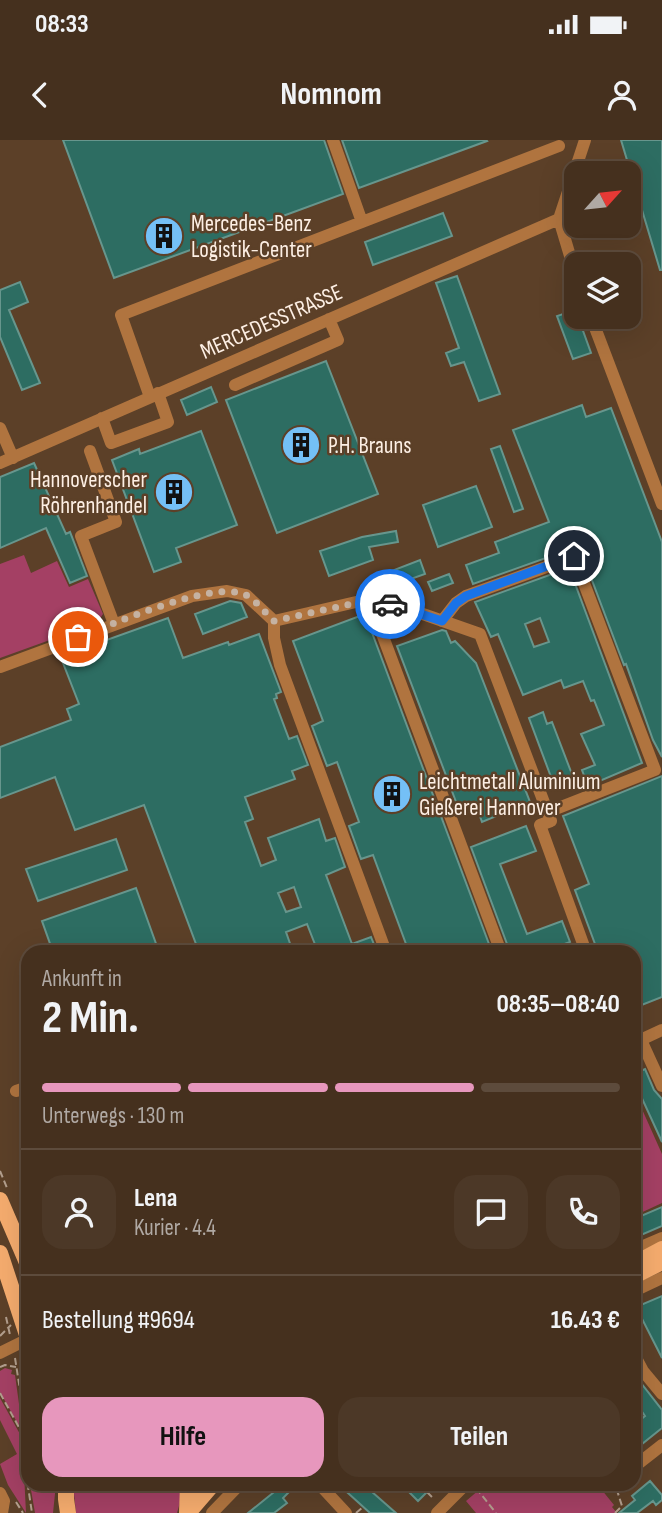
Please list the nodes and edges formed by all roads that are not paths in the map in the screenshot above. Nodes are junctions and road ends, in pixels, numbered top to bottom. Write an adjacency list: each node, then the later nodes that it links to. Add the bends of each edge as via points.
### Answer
1 (333, 140): 5 (street)
2 (585, 140): 4 (street)
3 (559, 146): 5 (street)
4 (559, 219): 6 (street); 7 (street, MERCEDESSTRASSE)
5 (362, 222): 10 (street, via 121,315)
6 (569, 252)
7 (329, 319): 9 (street, via 338,340); 10 (street, MERCEDESSTRASSE)
8 (596, 329): 16 (street)
9 (235, 385)
10 (154, 395): 11 (street, MERCEDESSTRASSE); 11 (street, via 169,422 111,443)
11 (102, 418): 14 (street, MERCEDESSTRASSE)
12 (0, 428): 14 (street)
13 (90, 451): 20 (street, via 116,522 81,536)
14 (13, 458): 15 (street, MERCEDESSTRASSE)
15 (0, 463)
16 (662, 505)
17 (369, 600): 18 (street); 19 (street); 24 (street)
18 (274, 621): 20 (street, via 246,595 227,591 192,596); 23 (street, via 280,665)
19 (442, 621): 22 (street, via 480,634); 22 (street, via 466,596 574,556 655,770)
20 (114, 624): 21 (street)
21 (0, 667)
22 (548, 812): 25 (street, via 551,821 540,825)
23 (383, 945)
24 (498, 945)
25 (579, 945)
26 (662, 1030): 27 (street)
27 (641, 1040)
28 (641, 1049): 29 (street)
29 (662, 1086)
30 (0, 1200): 33 (main road)
31 (662, 1238): 32 (street)
32 (641, 1247)
33 (21, 1249)
34 (662, 1249): 36 (main road)
35 (0, 1254): 41 (main road)
36 (641, 1260)
37 (662, 1262): 38 (main road)
38 (641, 1272)
39 (662, 1278): 40 (street)
40 (641, 1288)
41 (4, 1291): 42 (main road)
42 (21, 1324)
43 (21, 1342): 44 (street)
44 (0, 1353)
45 (641, 1367): 46 (street)
46 (662, 1394)
47 (662, 1445): 48 (street)
48 (641, 1462)
49 (188, 1491): 56 (main road)
50 (207, 1491): 56 (main road)
51 (233, 1491): 57 (street)
52 (326, 1491): 58 (street)
53 (459, 1491): 59 (street)
54 (0, 1493): 55 (street)
55 (2, 1513)
56 (187, 1513)
57 (212, 1513)
58 (346, 1513)
59 (437, 1513)

